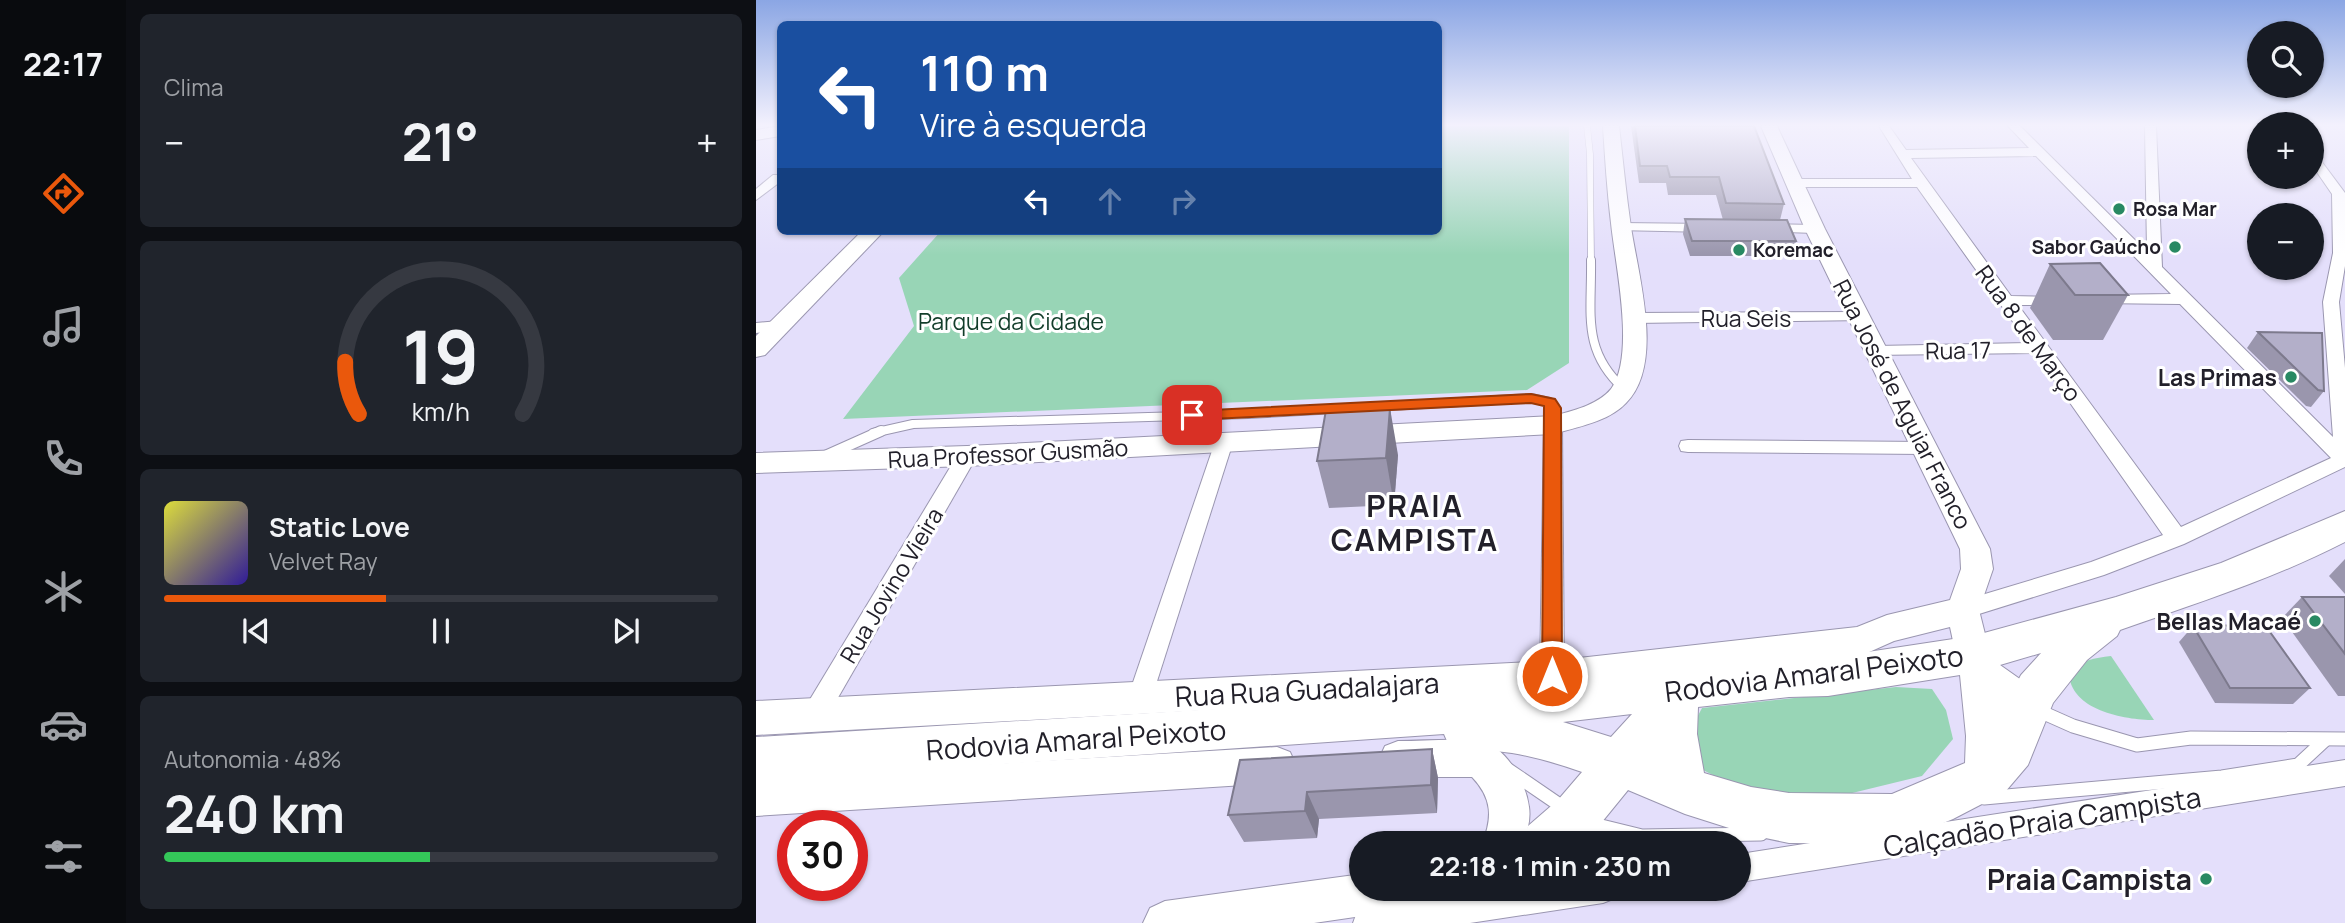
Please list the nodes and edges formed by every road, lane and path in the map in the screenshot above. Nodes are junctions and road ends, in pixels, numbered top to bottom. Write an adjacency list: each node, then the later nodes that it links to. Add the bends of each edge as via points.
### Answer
1 (1590, 169): 31 (lane, via 1592,336 1601,368)
2 (1615, 169): 15 (street)
3 (1790, 169): 11 (street, Rua José de Aguiar Franco)
4 (1912, 169): 12 (street, Rua 8 de Março)
5 (2055, 169): 21 (street)
6 (2152, 169): 21 (street)
7 (2324, 172): 13 (street)
8 (777, 178): 10 (street)
9 (777, 180): 14 (street)
10 (756, 182)
11 (1796, 183): 12 (street); 18 (street, Rua José de Aguiar Franco)
12 (1921, 183): 23 (street, Rua 8 de Março)
13 (2342, 194): 20 (street)
14 (756, 196)
15 (1621, 227): 16 (street); 25 (street)
16 (1718, 228)
17 (1746, 228): 18 (street)
18 (1815, 229): 24 (street, Rua José de Aguiar Franco)
19 (870, 235): 26 (street)
20 (2343, 253): 32 (street, via 2331,302)
21 (2155, 268): 22 (street)
22 (2183, 299): 23 (street); 33 (street)
23 (2005, 301): 28 (street, Rua 8 de Março)
24 (1859, 317): 25 (street, Rua Seis); 30 (street, Rua José de Aguiar Franco)
25 (1634, 318): 31 (street, via 1631,376)
26 (779, 326): 27 (street); 29 (street)
27 (756, 328)
28 (2040, 348): 30 (street, Rua 17); 44 (street, Rua 8 de Março)
29 (756, 350)
30 (1877, 351): 38 (street, Rua José de Aguiar Franco)
31 (1624, 390): 34 (street, Rua Professor Gusmão, via 1598,411)
32 (2342, 391): 35 (street)
33 (2302, 417): 35 (street); 40 (street)
34 (1553, 425): 36 (street, Rua Professor Gusmão); 41 (lane, via 1554,408 1549,402 1531,398 1248,414 913,424 873,433); 49 (street)
35 (2344, 428): 40 (street)
36 (1224, 442): 39 (street, Rua Professor Gusmão); 52 (street)
37 (1688, 446): 38 (street)
38 (1925, 448): 45 (street, Rua José de Aguiar Franco, via 1975,549 1977,569)
39 (967, 456): 41 (street, Rua Professor Gusmão); 54 (street, Rua Jovino Vieira)
40 (2344, 460): 44 (street)
41 (815, 461): 42 (street, Rua Professor Gusmão)
42 (756, 463)
43 (2340, 531): 46 (highway, via 2234,575)
44 (2177, 538): 45 (street, via 2096,569)
45 (1963, 610): 47 (street); 48 (street)
46 (2116, 614): 48 (highway, Rodovia Amaral Peixoto); 53 (highway, Rodovia Amaral Peixoto, via 2072,647)
47 (1857, 641): 49 (street, Rua Rua Guadalajara); 50 (street)
48 (1977, 663): 50 (highway, Rodovia Amaral Peixoto); 53 (street); 65 (highway, via 1989,736)
49 (1552, 676): 52 (street, Rua Rua Guadalajara)
50 (1789, 678): 51 (highway, Rodovia Amaral Peixoto)
51 (1681, 694): 56 (highway, Rodovia Amaral Peixoto); 63 (highway); 66 (highway, via 1672,724)
52 (1140, 697): 54 (street, Rua Rua Guadalajara)
53 (2028, 705): 58 (lane, via 2073,726 2137,745 2191,738); 65 (highway, Rodovia Amaral Peixoto, via 2011,750)
54 (815, 714): 55 (street, Rua Rua Guadalajara)
55 (756, 718)
56 (1396, 719): 59 (highway, Rodovia Amaral Peixoto); 63 (highway, Rodovia Amaral Peixoto, via 1514,732)
57 (2345, 738): 58 (lane)
58 (2325, 740): 68 (lane, via 2298,765 2222,777)
59 (756, 759)
60 (1481, 759): 61 (street); 70 (lane, via 1517,774); 71 (street, via 1506,790)
61 (1357, 761)
62 (1316, 763): 67 (street)
63 (1620, 763): 66 (highway, Rodovia Amaral Peixoto); 70 (highway)
64 (2345, 773): 74 (street, Calçadão Praia Campista)
65 (1988, 776): 68 (highway, Rodovia Amaral Peixoto)
66 (1685, 791): 69 (highway, Rodovia Amaral Peixoto, via 1789,818)
67 (756, 797)
68 (1936, 802): 69 (highway, Rodovia Amaral Peixoto)
69 (1892, 819): 72 (lane)
70 (1561, 830): 73 (lane, via 1601,827 1642,836)
71 (1508, 831)
72 (1814, 833)
73 (1775, 834)
74 (1751, 866)
75 (1349, 897): 77 (street)
76 (1520, 901): 78 (street)
77 (1164, 923)
78 (1368, 923)

